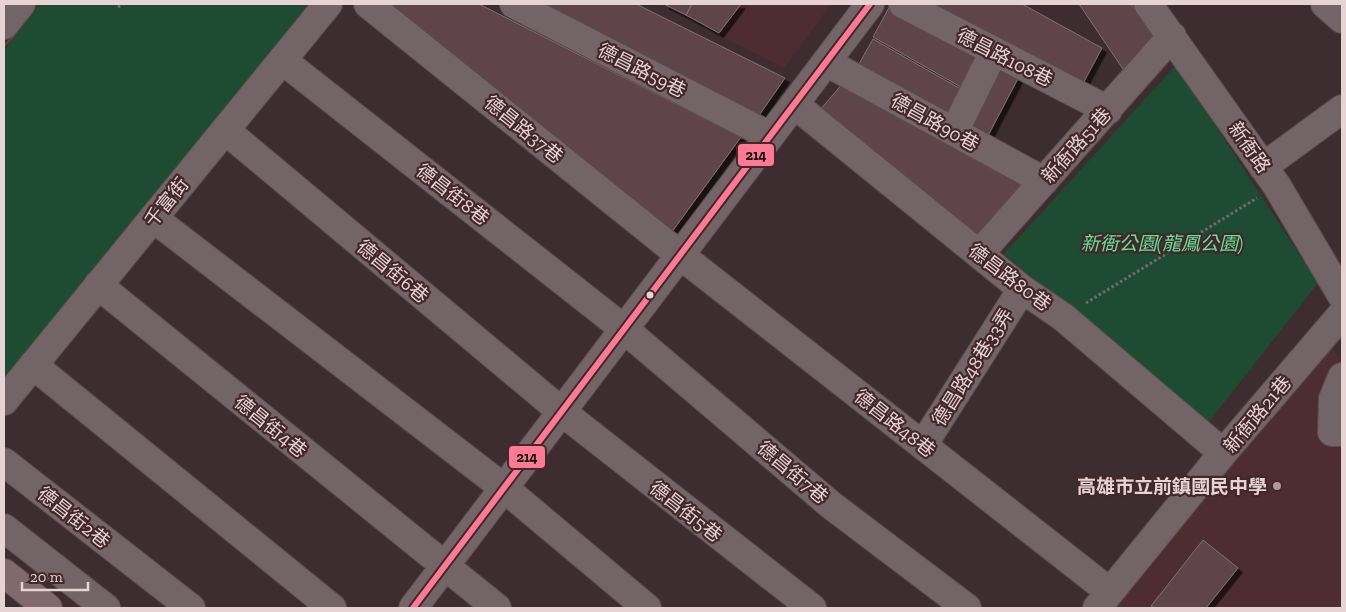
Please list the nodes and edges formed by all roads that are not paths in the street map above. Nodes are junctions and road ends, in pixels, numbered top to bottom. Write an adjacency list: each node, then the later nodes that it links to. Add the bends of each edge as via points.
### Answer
1 (21, 4): 10 (street)
2 (328, 4): 13 (street, 千富街)
3 (368, 4): 25 (street, 德昌路37巷)
4 (514, 4): 20 (street, 德昌路59巷)
5 (870, 4): 14 (street)
6 (903, 4): 12 (street, 德昌路108巷)
7 (1148, 4): 11 (street, 新衙路)
8 (1325, 4): 9 (street)
9 (1342, 19)
10 (4, 25)
11 (1172, 36): 17 (street, 新衙路51巷); 21 (street, 新衙路)
12 (994, 51): 17 (street, 德昌路108巷); 19 (street)
13 (282, 60): 18 (street, 千富街); 30 (street, 德昌街8巷)
14 (826, 62): 15 (street); 19 (street, 德昌路90巷)
15 (794, 104): 20 (street); 24 (street, 德昌路80巷)
16 (1342, 108): 21 (street)
17 (1108, 110): 22 (street, 新衙路51巷)
18 (225, 130): 23 (street, 千富街); 34 (street, 德昌街6巷)
19 (954, 132): 22 (street, 德昌路90巷)
20 (770, 136): 25 (street)
21 (1270, 176): 28 (street, 新衙路)
22 (1044, 181): 24 (street, 新衙路51巷)
23 (153, 218): 26 (street, 千富街); 39 (street)
24 (979, 254): 27 (street, 德昌路80巷)
25 (680, 255): 30 (street); 36 (street, 德昌路48巷)
26 (98, 285): 31 (street, 千富街); 41 (street, 德昌街4巷)
27 (1022, 289): 36 (street, 德昌路48巷33弄); 37 (street, 德昌路80巷, via 1063,317)
28 (1342, 296)
29 (1342, 314): 37 (street, 新衙路21巷)
30 (624, 329): 34 (street); 52 (street, 德昌街7巷, via 831,505)
31 (33, 365): 33 (street, 千富街); 47 (street)
32 (1342, 377): 35 (street, via 1334,399 1332,432)
33 (4, 401)
34 (562, 412): 39 (street); 51 (street, 德昌街5巷)
35 (1342, 432)
36 (923, 444): 43 (street, 德昌路48巷)
37 (1223, 453): 43 (street, 新衙路21巷)
38 (4, 462): 46 (street, 德昌街2巷)
39 (504, 488): 41 (street); 50 (street)
40 (4, 528): 45 (street)
41 (444, 567): 48 (street); 49 (street, 德昌街4巷)
42 (4, 573): 44 (highway)
43 (1103, 600)
44 (48, 608)
45 (106, 608)
46 (191, 608)
47 (332, 608)
48 (413, 608)
49 (497, 608)
50 (647, 608)
51 (812, 608)
52 (967, 608)

